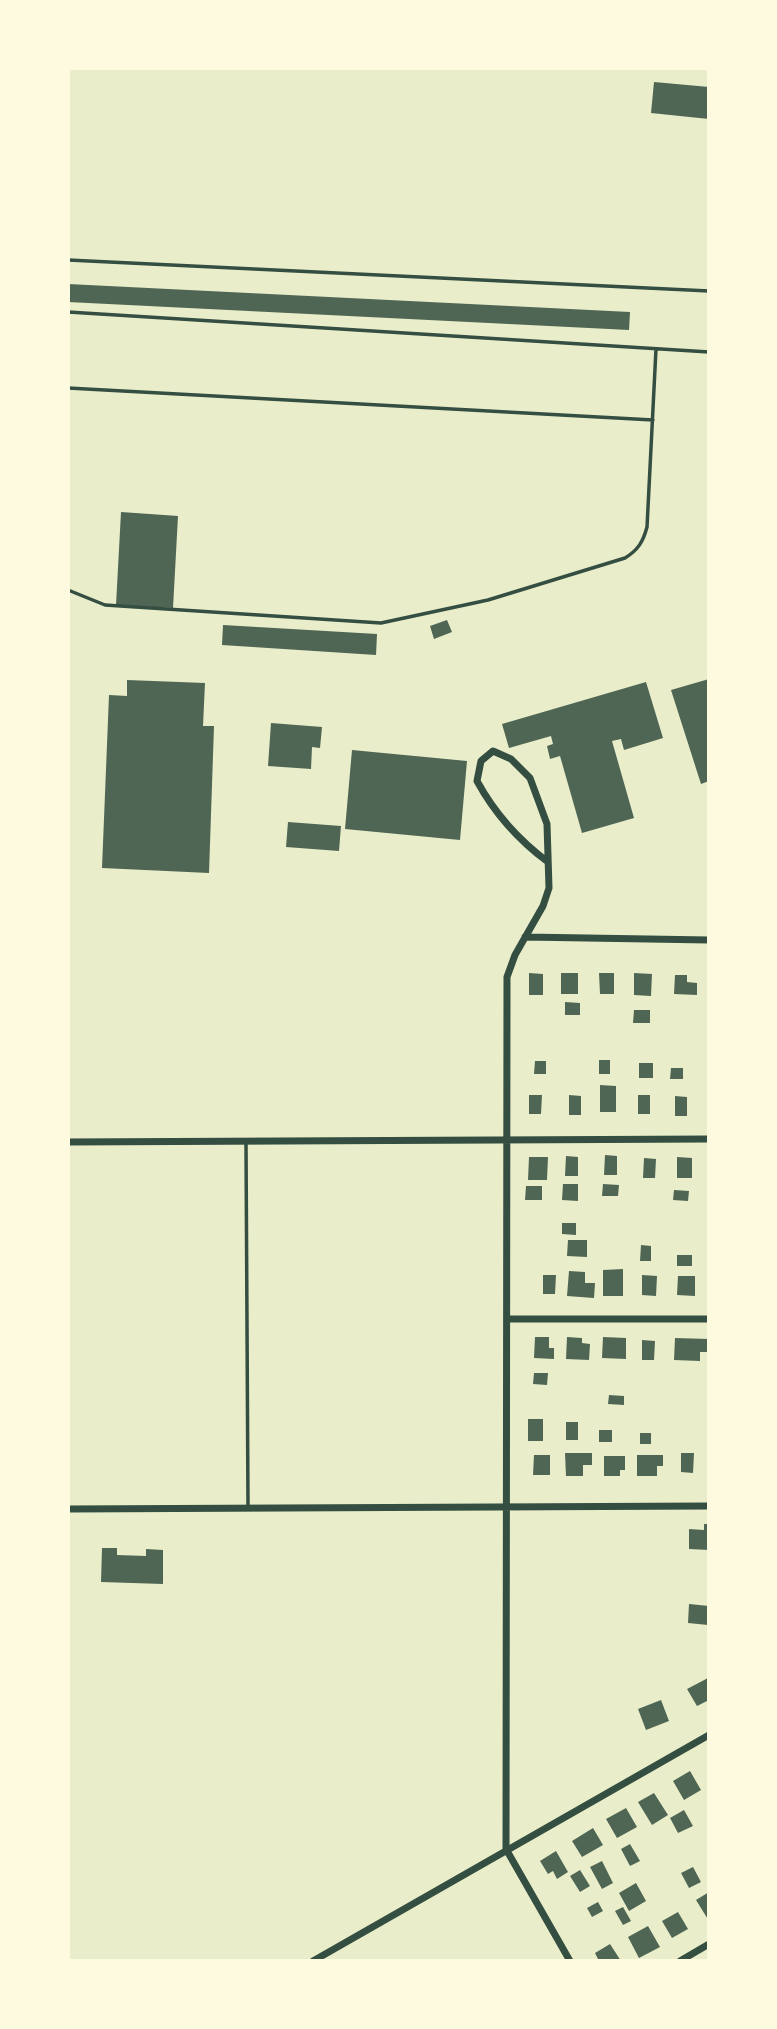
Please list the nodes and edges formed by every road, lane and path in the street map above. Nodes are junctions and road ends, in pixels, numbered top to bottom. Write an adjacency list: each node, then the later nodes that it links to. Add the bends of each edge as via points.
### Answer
1 (68, 260): 2 (lane)
2 (709, 291)
3 (68, 312): 4 (lane)
4 (656, 349): 5 (lane); 7 (lane)
5 (709, 352)
6 (68, 388): 7 (lane)
7 (653, 420): 8 (lane, via 647,527 636,551 488,600 380,623 105,605)
8 (68, 590)
9 (548, 862): 9 (street, via 547,824 530,778 511,759 493,751 481,761 477,781 502,821); 10 (street, via 549,888)
10 (525, 937): 11 (street); 13 (street, via 507,977)
11 (709, 940)
12 (709, 1139): 13 (street)
13 (508, 1140): 14 (street); 16 (street)
14 (246, 1141): 15 (street); 20 (lane)
15 (68, 1142)
16 (508, 1319): 17 (street); 19 (street)
17 (709, 1319)
18 (709, 1506): 19 (street)
19 (507, 1507): 20 (street); 23 (street)
20 (248, 1508): 21 (street)
21 (68, 1509)
22 (709, 1735): 23 (street)
23 (506, 1849): 25 (street); 26 (street)
24 (709, 1944): 27 (street)
25 (313, 1961)
26 (570, 1961)
27 (680, 1961)

